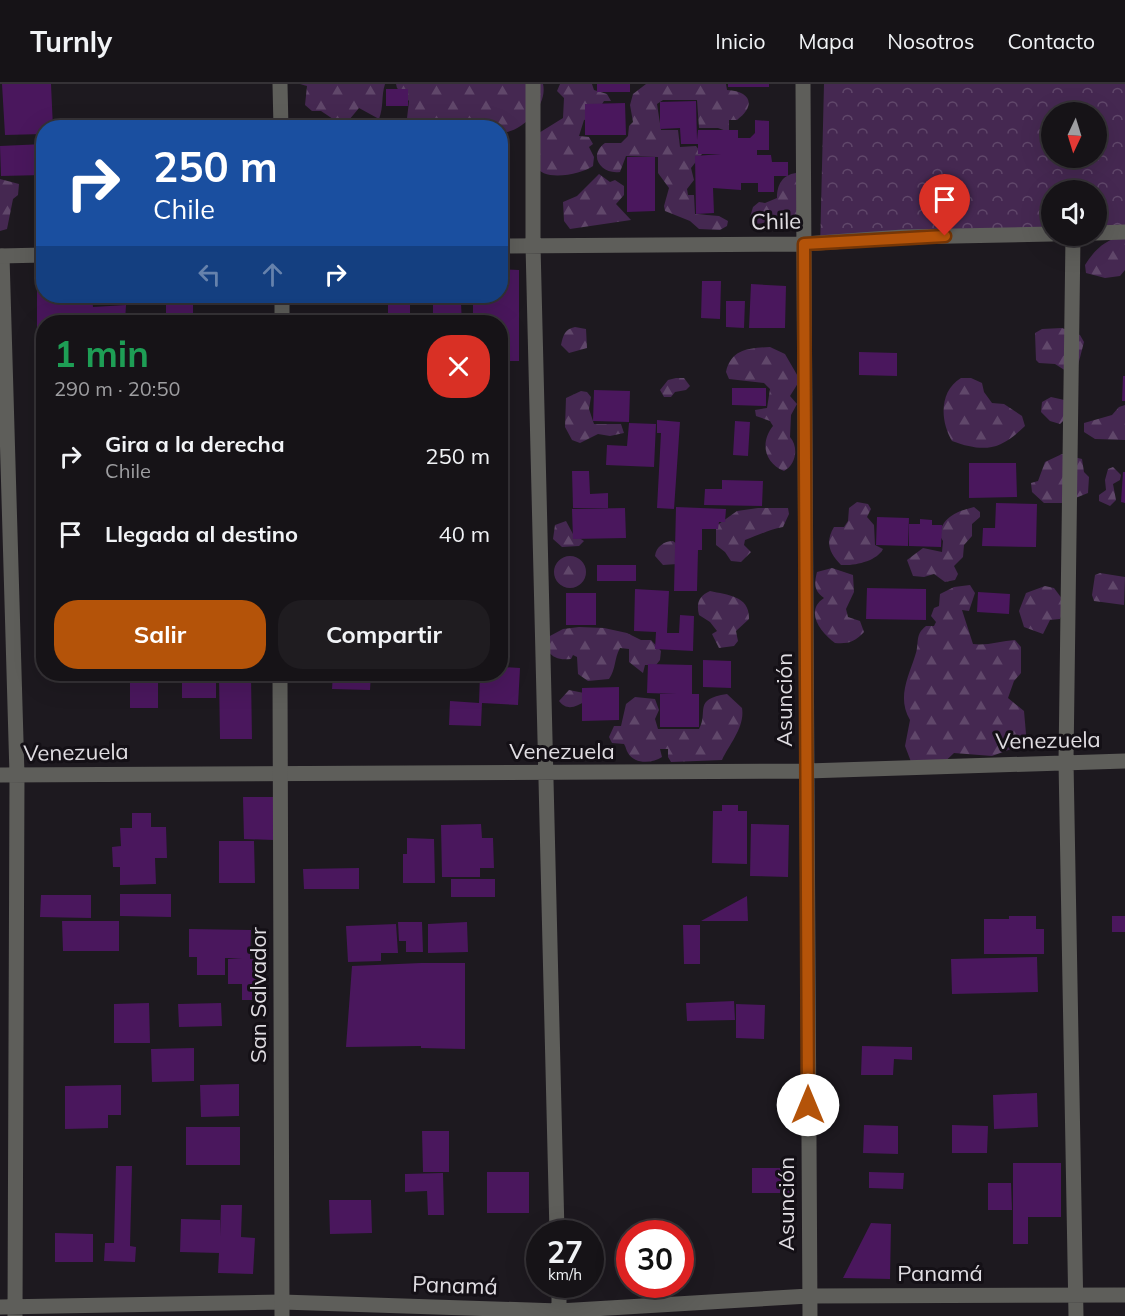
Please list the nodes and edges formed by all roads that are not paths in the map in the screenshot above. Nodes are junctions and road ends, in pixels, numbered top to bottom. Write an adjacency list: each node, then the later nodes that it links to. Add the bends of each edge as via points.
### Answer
1 (280, 84): 4 (street)
2 (532, 84): 9 (street)
3 (803, 84): 8 (street, Asunción)
4 (281, 120)
5 (1125, 232): 6 (street)
6 (1107, 233)
7 (1041, 234): 8 (street, Chile)
8 (804, 244): 9 (street, Chile); 17 (street, Asunción)
9 (533, 245): 10 (street, Chile); 19 (street)
10 (508, 246)
11 (1072, 246): 15 (street)
12 (1, 255): 13 (street); 21 (street)
13 (36, 255)
14 (280, 681): 18 (street, San Salvador)
15 (1066, 761): 16 (street, Venezuela); 17 (street, Venezuela); 23 (street)
16 (1125, 761)
17 (807, 771): 19 (street, Venezuela); 25 (street, Asunción)
18 (279, 773): 19 (street, Venezuela); 21 (street, Venezuela); 27 (street, San Salvador)
19 (548, 774): 22 (street)
20 (0, 775): 21 (street, Venezuela)
21 (17, 775): 28 (street)
22 (557, 1220)
23 (1076, 1295): 24 (street, Panamá); 25 (street, Panamá); 31 (street)
24 (1125, 1295)
25 (809, 1296): 29 (street, Panamá); 30 (street, Asunción)
26 (559, 1298): 29 (street)
27 (282, 1309): 28 (street, Panamá); 29 (street, Panamá)
28 (10, 1310)
29 (559, 1311)
30 (810, 1316)
31 (1076, 1316)

